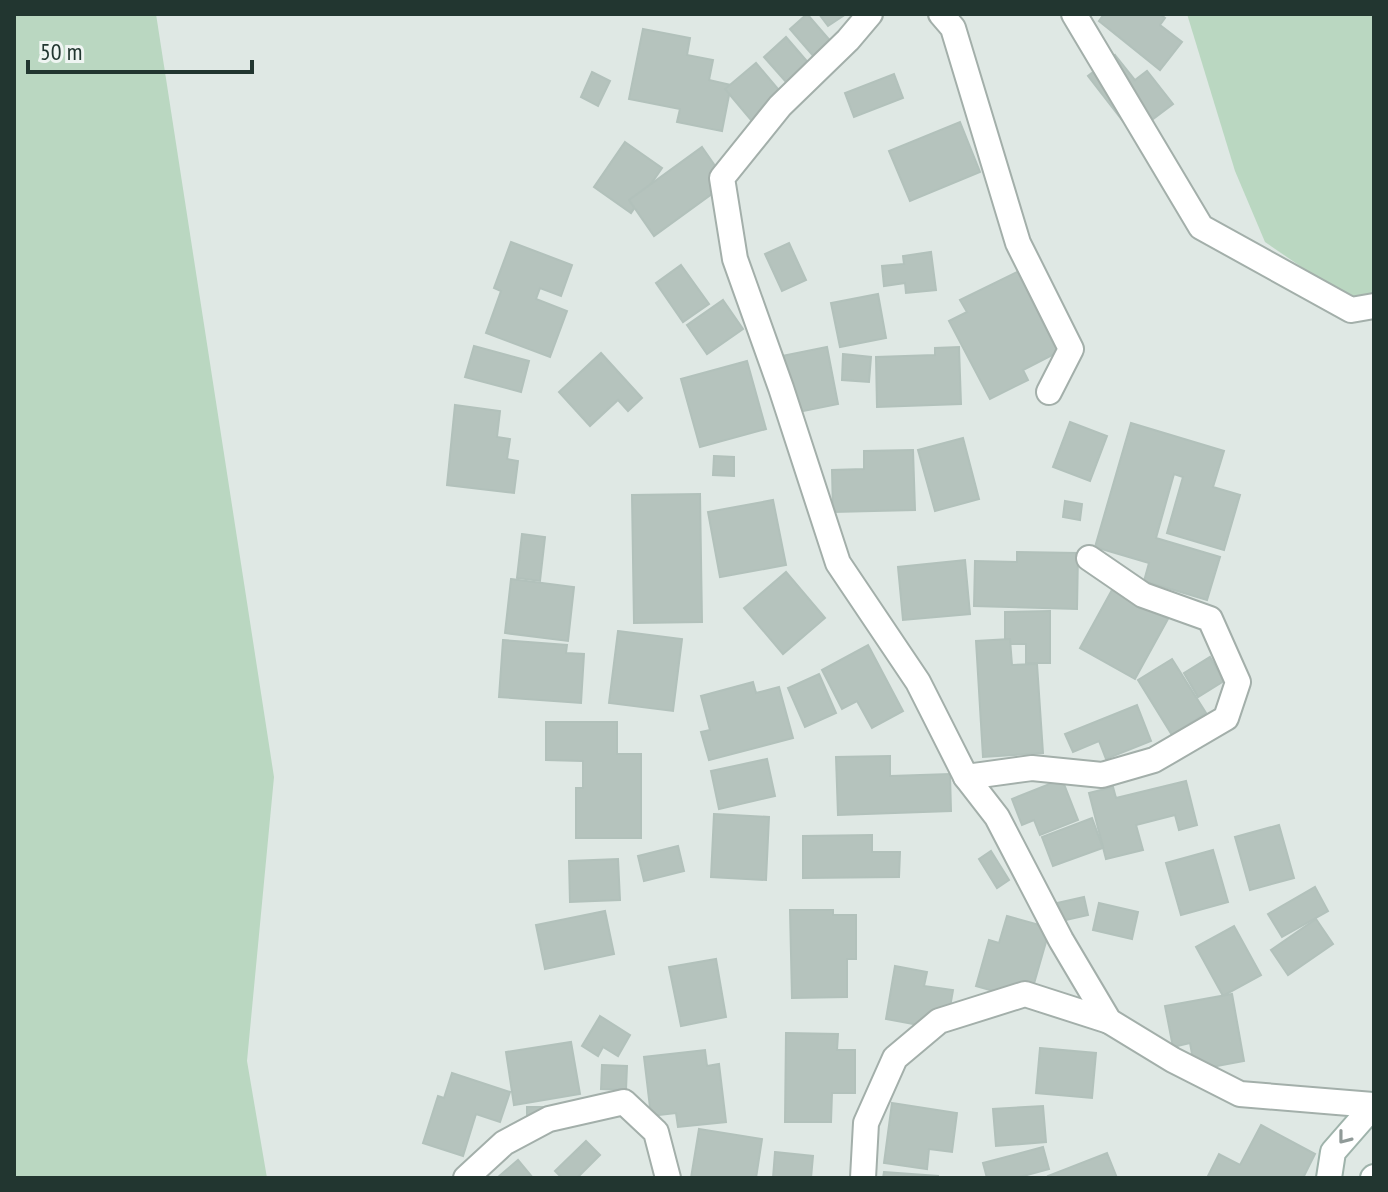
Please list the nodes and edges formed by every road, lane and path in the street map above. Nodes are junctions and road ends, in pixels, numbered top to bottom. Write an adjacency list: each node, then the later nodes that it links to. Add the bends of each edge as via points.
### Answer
1 (870, 14): 7 (street, via 780,106 722,178 735,259 838,563 918,682)
2 (941, 14): 5 (street, via 953,28 1018,243 1071,349)
3 (1074, 14): 4 (street, via 1201,227 1351,310)
4 (1374, 306)
5 (1049, 392)
6 (1089, 558): 7 (street, via 1143,595 1210,619 1238,682 1226,718 1154,760 1102,775 1032,768)
7 (966, 777): 8 (street, via 997,817)
8 (1109, 1021): 9 (street, via 1240,1094); 12 (street, via 1025,994 939,1021 895,1058 866,1123)
9 (1374, 1105): 13 (street, one-way to 13, via 1333,1152)
10 (466, 1178): 11 (street, via 504,1143 549,1119 624,1102 656,1132)
11 (668, 1178)
12 (863, 1178)
13 (1329, 1178)

